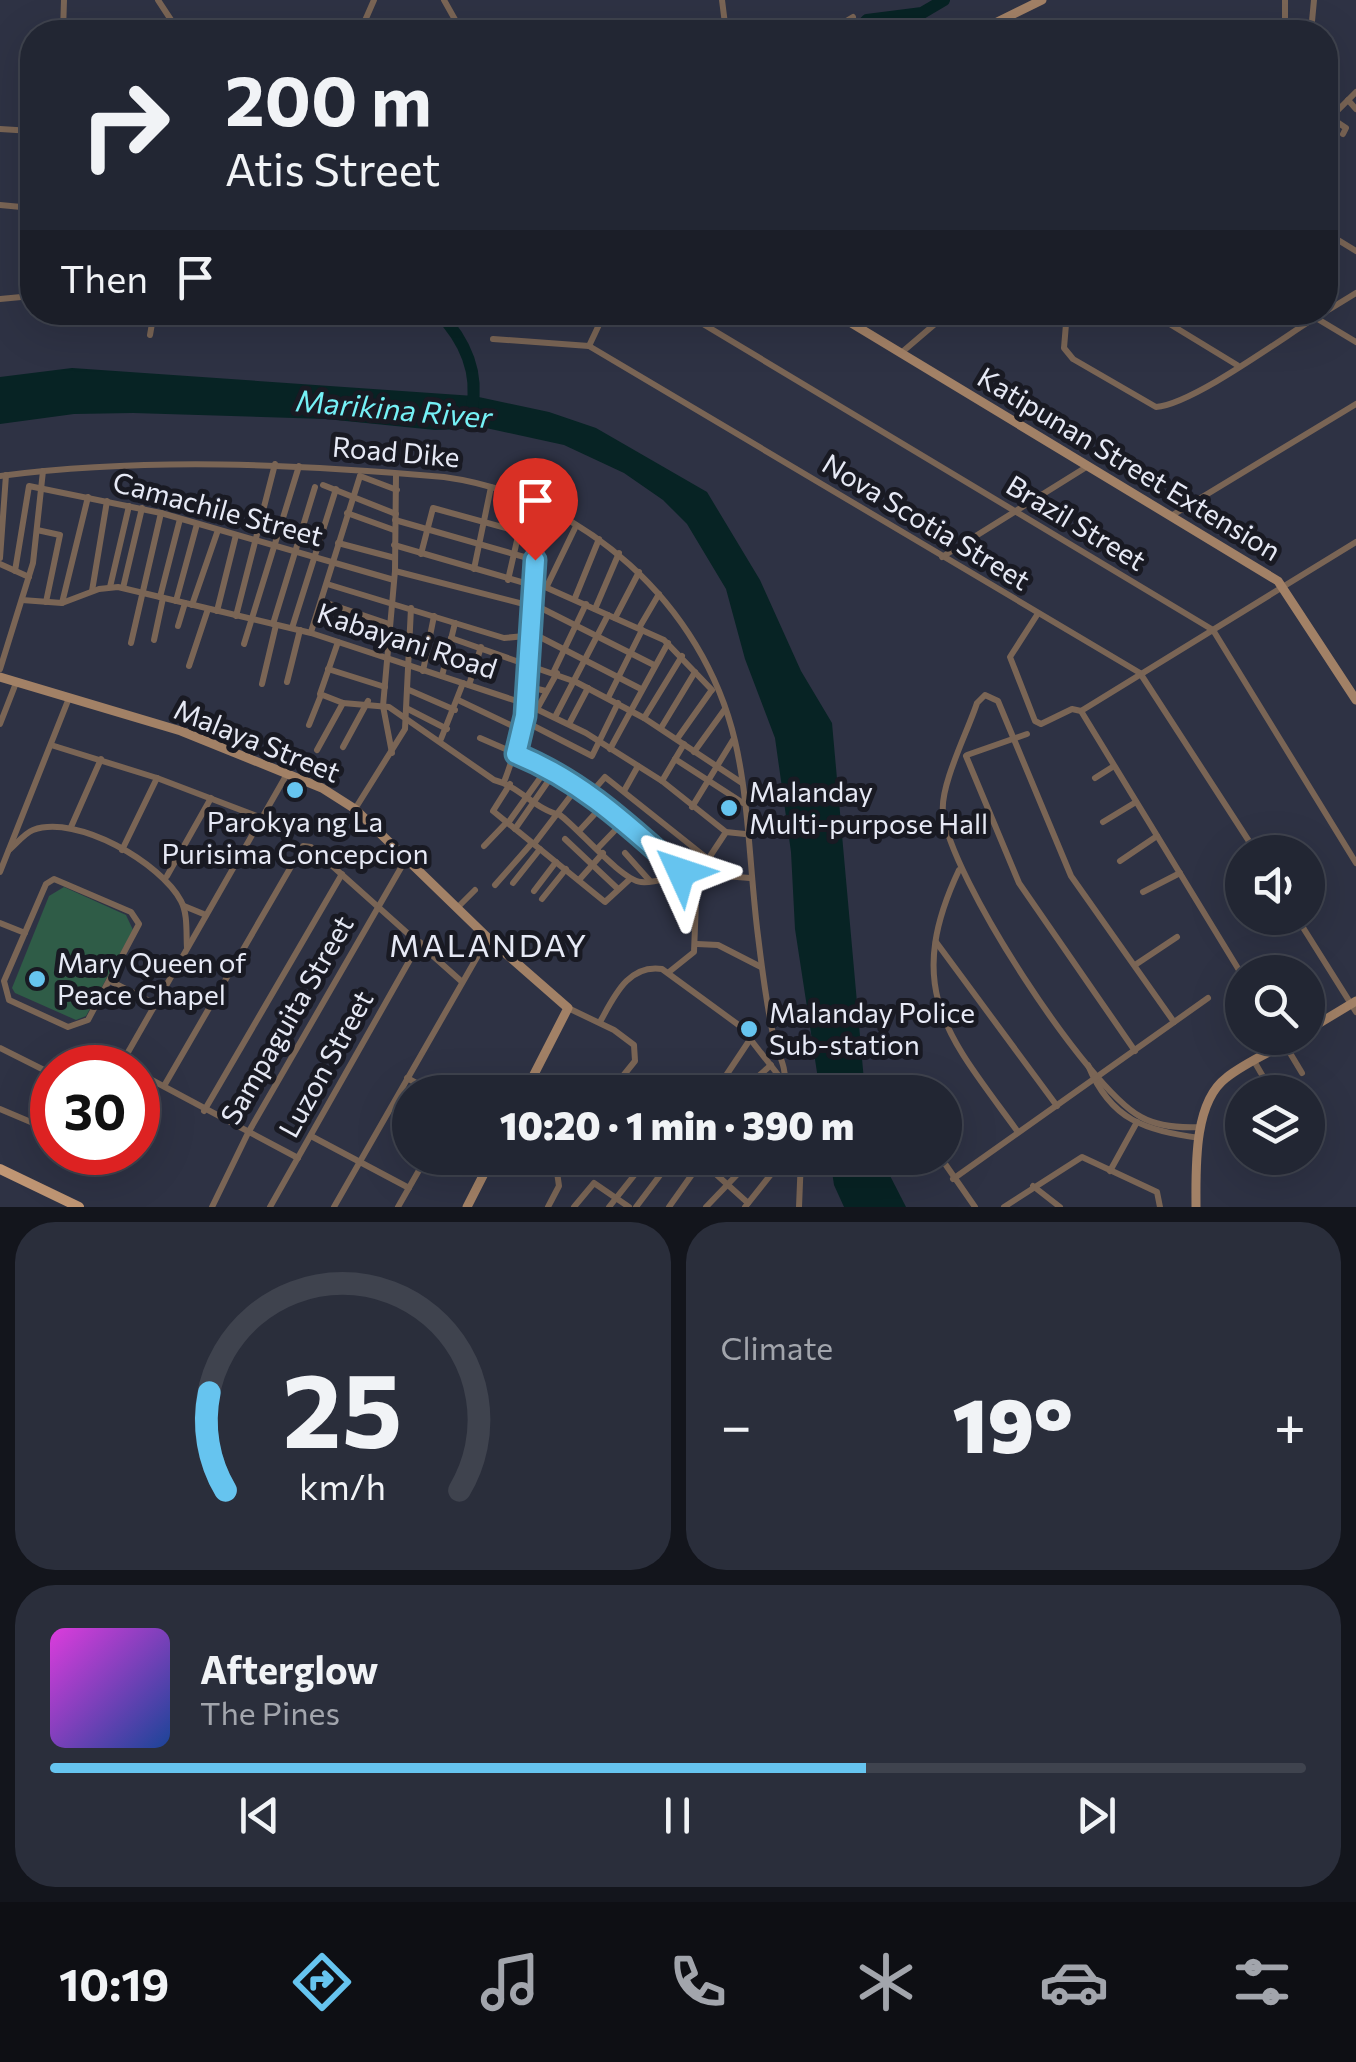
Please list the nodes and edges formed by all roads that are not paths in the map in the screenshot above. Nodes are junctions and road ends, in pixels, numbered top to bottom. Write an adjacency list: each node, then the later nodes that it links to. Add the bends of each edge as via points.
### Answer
1 (1042, 0): 4 (street)
2 (853, 17): 3 (street)
3 (848, 20)
4 (1001, 20)
5 (1356, 92): 6 (street)
6 (1348, 100): 7 (street); 8 (street)
7 (1356, 109)
8 (1338, 110)
9 (1338, 124): 10 (street, via 1346,128)
10 (1343, 134)
11 (152, 325): 20 (street)
12 (599, 325): 23 (street)
13 (704, 325): 47 (street, Brazil Street)
14 (855, 325): 24 (street, Katipunan Street Extension)
15 (933, 325): 24 (street)
16 (1066, 325): 25 (street, via 1064,348 1073,359 1156,407 1170,406)
17 (1171, 325): 25 (street)
18 (1303, 325): 25 (street)
19 (1327, 325): 22 (street)
20 (150, 335)
21 (493, 338): 23 (street, Nova Scotia Street)
22 (1356, 342)
23 (589, 346): 74 (street, Nova Scotia Street)
24 (901, 353): 29 (street, Katipunan Street Extension)
25 (1237, 365)
26 (1356, 404): 48 (street)
27 (275, 464): 28 (street, Road Dike); 30 (street, Road Dike); 62 (street)
28 (299, 466): 31 (street, Road Dike); 65 (street)
29 (1088, 466): 47 (street); 48 (street, Katipunan Street Extension)
30 (44, 471): 33 (street, Road Dike); 35 (street)
31 (361, 473): 32 (street, Road Dike); 37 (street); 38 (street)
32 (396, 474): 34 (street, Road Dike); 37 (street)
33 (3, 475): 76 (street)
34 (492, 487): 40 (street, Road Dike); 51 (street)
35 (43, 488): 39 (street, Camachile Street); 54 (street); 79 (street, Camachile Street, via 29,486)
36 (336, 489): 38 (street); 68 (street, via 318,486); 72 (street)
37 (396, 490): 49 (street)
38 (353, 496): 46 (street); 49 (street)
39 (88, 497): 41 (street, Camachile Street); 99 (street)
40 (526, 500): 44 (street, Road Dike); 58 (street)
41 (107, 501): 42 (street, Camachile Street); 90 (street)
42 (129, 506): 43 (street, Camachile Street); 88 (street)
43 (142, 508): 45 (street, Camachile Street); 89 (street)
44 (547, 510): 53 (street, Road Dike); 60 (street)
45 (161, 513): 50 (street, Camachile Street); 91 (street)
46 (347, 513): 56 (street); 64 (street)
47 (1017, 514): 74 (street); 119 (street, Brazil Street)
48 (1171, 516): 87 (street, Katipunan Street Extension)
49 (395, 517): 56 (street); 57 (street)
50 (180, 519): 52 (street, Camachile Street); 93 (street)
51 (483, 520): 57 (street, via 433,508); 58 (street); 67 (street)
52 (197, 524): 55 (street, Camachile Street); 100 (street)
53 (576, 526): 61 (street, Road Dike); 86 (street)
54 (37, 530): 82 (street); 96 (street, via 60,535)
55 (218, 530): 59 (street, Camachile Street); 100 (street)
56 (394, 530): 66 (street)
57 (427, 530): 67 (street); 70 (street)
58 (516, 532): 60 (street); 71 (street)
59 (236, 535): 62 (street, Camachile Street); 106 (street)
60 (540, 537): 75 (street)
61 (599, 539): 69 (street, Road Dike); 94 (street)
62 (256, 540): 65 (street, Camachile Street); 108 (street)
63 (1356, 542): 87 (street)
64 (338, 543): 73 (street); 77 (street)
65 (276, 545): 68 (street, Camachile Street); 111 (street)
66 (394, 546): 70 (street); 73 (street)
67 (480, 546): 71 (street); 78 (street)
68 (294, 550): 72 (street, Camachile Street); 113 (street)
69 (620, 553): 80 (street, Road Dike); 105 (street)
70 (421, 554): 78 (street)
71 (512, 554): 75 (street); 83 (street)
72 (314, 557): 77 (street, Camachile Street); 117 (street)
73 (395, 558): 81 (street)
74 (942, 558): 107 (street, Nova Scotia Street)
75 (535, 560): 85 (street)
76 (0, 561): 79 (street)
77 (332, 563): 81 (street, Camachile Street); 84 (street)
78 (474, 569): 83 (street)
79 (16, 571): 82 (street)
80 (639, 572): 92 (street, Road Dike); 110 (street)
81 (395, 575): 98 (street); 103 (street, Camachile Street)
82 (29, 577): 95 (street)
83 (508, 580): 85 (street)
84 (327, 584): 97 (street); 98 (street)
85 (536, 585): 86 (street); 103 (street)
86 (547, 586): 94 (street)
87 (1284, 586): 119 (street); 164 (street, Katipunan Street Extension)
88 (110, 587): 89 (street, Kabayani Road); 90 (street, Kabayani Road)
89 (123, 588): 91 (street, Kabayani Road)
90 (92, 591): 99 (street, Kabayani Road)
91 (143, 593): 93 (street, Kabayani Road); 126 (street)
92 (659, 594): 118 (street); 157 (street, Road Dike, via 687,632)
93 (162, 598): 100 (street, Kabayani Road); 124 (street)
94 (574, 598): 101 (street)
95 (22, 600): 96 (street, Kabayani Road); 139 (street)
96 (46, 602): 99 (street, Kabayani Road)
97 (321, 602): 114 (street); 120 (street)
98 (392, 602): 102 (street); 114 (street)
99 (62, 603)
100 (184, 603): 104 (street, Kabayani Road); 116 (street)
101 (586, 604): 105 (street); 115 (street)
102 (412, 608): 109 (street); 138 (street)
103 (533, 608): 115 (street, Camachile Street); 121 (street)
104 (208, 609): 106 (street, Kabayani Road); 137 (street)
105 (596, 609): 110 (street)
106 (217, 611): 108 (street, Kabayani Road)
107 (1036, 615): 144 (street, Nova Scotia Street); 174 (street, via 1010,654 1035,721)
108 (236, 616): 111 (street, Kabayani Road)
109 (434, 616): 112 (street); 141 (street)
110 (611, 617): 118 (street); 122 (street)
111 (251, 620): 113 (street, Kabayani Road); 127 (street)
112 (455, 623): 121 (street, via 504,638); 123 (street)
113 (275, 624): 117 (street, Kabayani Road); 151 (street)
114 (390, 624): 134 (street)
115 (576, 625): 122 (street, Camachile Street); 130 (street)
116 (178, 626)
117 (296, 629): 120 (street, Kabayani Road); 148 (street)
118 (640, 629): 128 (street); 131 (street)
119 (1213, 630): 144 (street); 247 (street, Brazil Street)
120 (311, 633): 125 (street, Kabayani Road)
121 (532, 634): 130 (street); 135 (street)
122 (598, 636): 131 (street, Camachile Street); 133 (street)
123 (452, 638): 129 (street); 146 (street)
124 (154, 640)
125 (338, 642): 134 (street, Kabayani Road); 140 (street)
126 (130, 643)
127 (244, 644)
128 (668, 644): 132 (street); 136 (street)
129 (481, 647): 135 (street); 152 (street)
130 (564, 647): 133 (street); 142 (street)
131 (631, 652): 136 (street, Camachile Street); 145 (street)
132 (682, 656): 143 (street); 177 (street)
133 (586, 659): 145 (street); 149 (street)
134 (388, 661): 138 (street, Kabayani Road); 154 (street)
135 (526, 662): 142 (street); 153 (street)
136 (654, 665): 156 (street)
137 (189, 666)
138 (410, 667): 141 (street, Kabayani Road); 158 (street)
139 (0, 668)
140 (328, 669): 154 (street); 160 (street)
141 (422, 671): 146 (street, Kabayani Road)
142 (555, 672): 149 (street); 159 (street)
143 (695, 672): 157 (street); 182 (street)
144 (1140, 674): 174 (street); 234 (street, Nova Scotia Street)
145 (620, 675): 156 (street); 162 (street)
146 (442, 676): 152 (street, Kabayani Road)
147 (0, 677): 150 (street, Malaya Street)
148 (287, 682)
149 (576, 682): 155 (street); 176 (street)
150 (16, 683): 161 (street, Malaya Street); 179 (street)
151 (262, 684)
152 (466, 684): 163 (street); 168 (street, Kabayani Road)
153 (525, 686): 159 (street); 168 (street)
154 (385, 687): 169 (street)
155 (588, 688): 162 (street); 180 (street)
156 (642, 688): 173 (street)
157 (714, 689): 171 (street, Road Dike); 191 (street)
158 (409, 690): 172 (street); 175 (street)
159 (546, 690): 170 (street)
160 (320, 694): 166 (street); 181 (street)
161 (69, 698): 192 (street); 206 (street, Malaya Street)
162 (608, 698): 167 (street)
163 (458, 700): 172 (street); 184 (street)
164 (1356, 700)
165 (368, 702): 166 (street); 169 (street); 193 (street)
166 (342, 703): 195 (street)
167 (618, 703): 173 (street); 190 (street)
168 (526, 704): 170 (street, Kabayani Road); 178 (street)
169 (383, 706): 175 (street); 197 (street)
170 (537, 709): 176 (street, Kabayani Road)
171 (725, 709): 187 (street, Road Dike); 196 (street)
172 (455, 710): 183 (street)
173 (629, 710): 177 (street); 194 (street)
174 (1081, 710): 203 (street)
175 (408, 713): 183 (street); 189 (street); 197 (street)
176 (554, 718): 180 (street, Kabayani Road)
177 (644, 718): 182 (street)
178 (524, 721): 184 (street); 190 (street, via 590,756)
179 (0, 724)
180 (568, 724): 190 (street, Kabayani Road)
181 (309, 725)
182 (661, 728): 191 (street)
183 (447, 730): 189 (street)
184 (522, 730): 198 (street)
185 (1027, 734): 188 (street)
186 (480, 738): 198 (street)
187 (734, 739): 204 (street); 211 (street, Road Dike)
188 (1013, 739): 199 (street); 199 (street, via 998,701 985,695); 284 (street, via 1072,876)
189 (441, 740): 210 (street)
190 (599, 742): 194 (street, Kabayani Road)
191 (681, 742): 196 (street); 201 (street)
192 (51, 745): 200 (street); 224 (street)
193 (343, 747)
194 (610, 749): 202 (street, Kabayani Road)
195 (317, 750)
196 (694, 752): 204 (street)
197 (392, 753): 222 (street)
198 (516, 754): 205 (street); 210 (street)
199 (962, 756): 250 (street, via 942,808); 299 (street, via 1019,883)
200 (101, 759): 207 (street); 229 (street)
201 (675, 759): 209 (street); 212 (street)
202 (638, 766): 209 (street, Kabayani Road); 214 (street)
203 (1114, 766): 208 (street); 218 (street)
204 (718, 768): 211 (street); 212 (street)
205 (552, 769): 213 (street); 217 (street)
206 (288, 773): 222 (street, Malaya Street); 225 (street)
207 (156, 778): 216 (street); 240 (street)
208 (1094, 778)
209 (662, 780): 221 (street, Kabayani Road)
210 (507, 783): 217 (street); 228 (street, via 493,810)
211 (742, 783): 219 (street, Road Dike)
212 (708, 784): 219 (street); 221 (street)
213 (579, 785): 215 (street); 223 (street)
214 (624, 791): 215 (street, via 604,777); 244 (street)
215 (591, 793): 220 (street)
216 (210, 798): 225 (street); 256 (street)
217 (533, 799): 223 (street); 228 (street)
218 (1136, 802): 227 (street); 235 (street)
219 (743, 803): 233 (street, Road Dike)
220 (604, 804): 226 (street); 231 (street)
221 (692, 807): 232 (street, Kabayani Road)
222 (355, 809): 243 (street, Malaya Street)
223 (556, 814): 231 (street); 237 (street)
224 (22, 817): 230 (street); 239 (street)
225 (262, 818): 273 (street)
226 (624, 821): 241 (street); 252 (street)
227 (1103, 822)
228 (510, 825): 237 (street); 238 (street)
229 (71, 826): 230 (street); 240 (street)
230 (32, 830): 239 (street)
231 (579, 831): 241 (street)
232 (726, 832): 233 (street); 244 (street)
233 (746, 834): 257 (street, Road Dike)
234 (1245, 835)
235 (1157, 836): 245 (street); 253 (street)
236 (565, 839): 248 (street)
237 (535, 845): 246 (street); 261 (street); 262 (street)
238 (484, 846)
239 (9, 850): 251 (street)
240 (122, 850): 256 (street)
241 (601, 851): 248 (street); 258 (street)
242 (624, 853): 260 (street)
243 (407, 858): 268 (street, Sampaguita Street); 270 (street, Malaya Street)
244 (708, 859): 255 (street)
245 (1120, 861)
246 (556, 862): 249 (street); 265 (street)
247 (1356, 863)
248 (593, 864): 259 (street); 263 (street)
249 (566, 869): 259 (street); 267 (street)
250 (959, 869): 279 (street); 314 (street, via 991,930)
251 (0, 872)
252 (681, 872): 255 (street); 260 (street)
253 (1180, 873): 266 (street); 283 (street)
254 (342, 874): 268 (street); 316 (street, via 303,846); 320 (street)
255 (697, 875): 257 (street); 271 (street)
256 (166, 876): 269 (street)
257 (750, 878): 285 (street, Road Dike)
258 (630, 879): 260 (street); 263 (street)
259 (579, 880): 263 (street, via 606,902)
260 (651, 882)
261 (513, 883)
262 (495, 885)
263 (618, 889)
264 (474, 890): 270 (street)
265 (534, 892)
266 (1143, 892)
267 (542, 899)
268 (378, 905): 280 (street); 324 (street, Sampaguita Street)
269 (184, 906): 273 (street); 282 (street)
270 (457, 908): 278 (street, Malaya Street)
271 (695, 908): 272 (street); 281 (street)
272 (680, 910)
273 (206, 915): 282 (street)
274 (0, 923): 275 (street)
275 (24, 933): 288 (street, via 4,981 9,1000 78,1026); 288 (street, via 54,880 132,912 139,929)
276 (1307, 935): 291 (street)
277 (1177, 937): 284 (street)
278 (488, 938): 287 (street); 292 (street, Malaya Street)
279 (935, 941): 318 (street); 323 (street, via 939,1014 947,1034)
280 (420, 942): 287 (street); 326 (street, Luzon Street)
281 (697, 944): 285 (street, via 716,944); 286 (street, via 691,958)
282 (187, 948): 290 (street)
283 (1230, 955)
284 (1135, 965): 295 (street)
285 (762, 967): 312 (street, Road Dike)
286 (668, 972): 294 (street, via 633,974); 296 (street)
287 (461, 980): 306 (street)
288 (110, 981): 290 (street)
289 (1208, 998): 295 (street)
290 (155, 1004): 297 (street)
291 (1354, 1006): 293 (street)
292 (568, 1008): 294 (street); 307 (street)
293 (1325, 1021)
294 (600, 1022): 308 (street, via 636,1050)
295 (1174, 1022): 299 (street)
296 (751, 1038): 304 (street); 309 (street)
297 (132, 1045)
298 (0, 1048): 303 (street)
299 (1135, 1051): 314 (street)
300 (1264, 1055): 302 (street)
301 (1291, 1055): 305 (street)
302 (1254, 1062): 313 (street); 325 (street, via 1218,1085)
303 (30, 1063)
304 (771, 1065): 310 (street); 311 (street)
305 (1302, 1073)
306 (408, 1075)
307 (534, 1075)
308 (624, 1075)
309 (726, 1075)
310 (760, 1075)
311 (777, 1075)
312 (783, 1075)
313 (1262, 1075)
314 (1097, 1077): 318 (street); 322 (street)
315 (160, 1084): 316 (street)
316 (164, 1086): 320 (street)
317 (392, 1104): 328 (street)
318 (1057, 1106): 323 (street)
319 (0, 1109): 321 (street)
320 (204, 1110): 324 (street)
321 (30, 1121)
322 (1138, 1121): 325 (street); 329 (street)
323 (1018, 1132): 342 (street)
324 (248, 1133): 327 (street); 349 (street, Sampaguita Street)
325 (1202, 1133): 366 (street)
326 (311, 1136): 327 (street, Luzon Street); 328 (street)
327 (298, 1158): 350 (street, Luzon Street)
328 (360, 1162): 345 (street); 351 (street)
329 (1110, 1171): 344 (street, via 1076,1158); 365 (street, via 1157,1192)
330 (1, 1172): 348 (main road)
331 (416, 1175): 345 (street)
332 (483, 1175): 353 (street)
333 (557, 1175): 354 (street)
334 (634, 1175): 346 (street)
335 (661, 1175): 358 (street)
336 (690, 1175): 359 (street)
337 (719, 1175): 343 (street)
338 (736, 1175): 343 (street)
339 (770, 1175): 347 (street)
340 (800, 1175): 361 (street)
341 (951, 1175): 342 (street)
342 (953, 1179): 362 (street)
343 (728, 1183): 347 (street); 360 (street)
344 (1033, 1186): 363 (street); 364 (street)
345 (409, 1188): 352 (street)
346 (616, 1198): 355 (street, via 594,1184); 356 (street); 357 (street)
347 (746, 1205)
348 (79, 1207)
349 (212, 1207)
350 (270, 1207)
351 (334, 1207)
352 (398, 1207)
353 (466, 1207)
354 (548, 1207)
355 (574, 1207)
356 (609, 1207)
357 (628, 1207)
358 (636, 1207)
359 (669, 1207)
360 (706, 1207)
361 (798, 1207)
362 (975, 1207)
363 (1004, 1207)
364 (1060, 1207)
365 (1160, 1207)
366 (1196, 1207)

